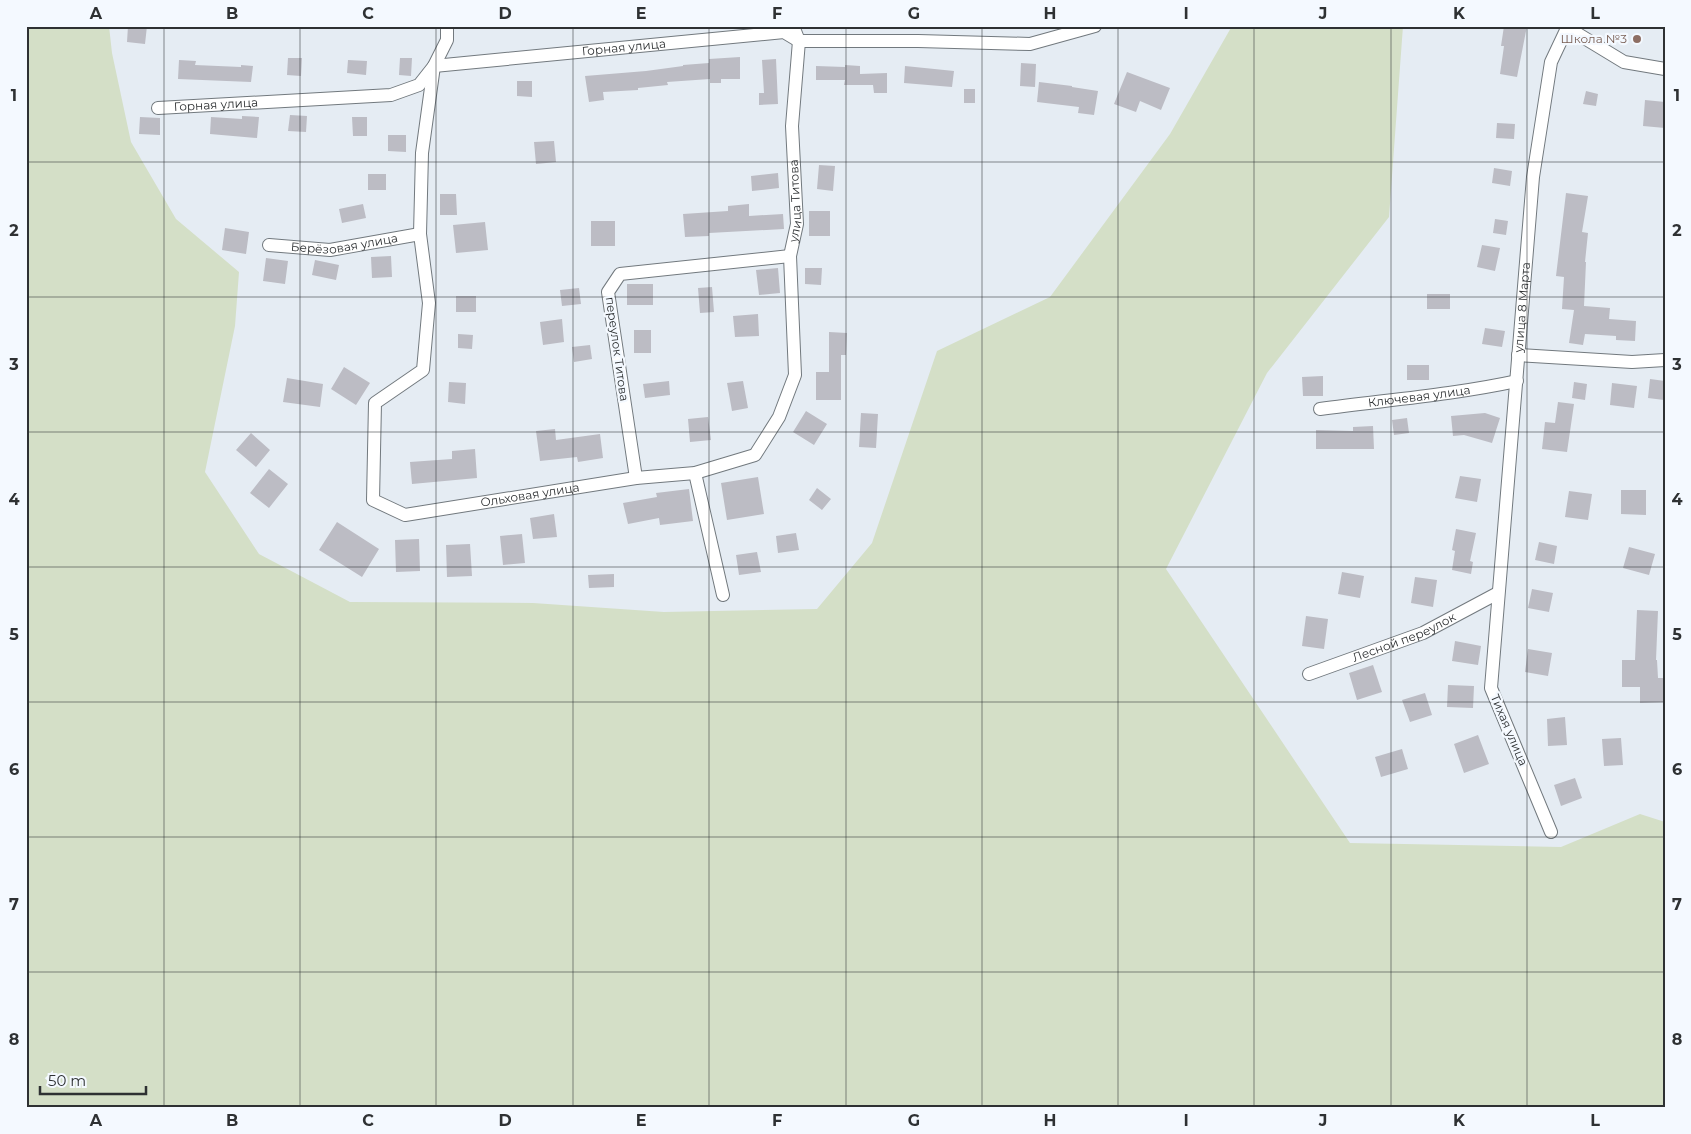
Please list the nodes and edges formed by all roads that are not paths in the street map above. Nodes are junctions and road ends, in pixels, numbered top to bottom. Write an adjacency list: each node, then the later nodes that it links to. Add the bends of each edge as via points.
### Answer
1 (447, 26): 6 (street, via 447,40)
2 (793, 26): 5 (street, улица Титова)
3 (1095, 26): 5 (street, Горная улица, via 1030,44)
4 (1568, 27): 7 (street, via 1624,62); 12 (street, улица 8 Марта, via 1551,62 1533,177)
5 (799, 41): 6 (street, Горная улица, via 784,32); 11 (street, улица Титова, via 792,126 797,224)
6 (434, 66): 8 (street, Горная улица, via 419,85 391,95); 9 (street, via 422,153)
7 (1665, 69)
8 (158, 108)
9 (420, 234): 10 (street, Берёзовая улица, via 330,250); 18 (street, Ольховая улица, via 429,303 423,370 375,403 373,500 405,515)
10 (269, 245)
11 (790, 256): 14 (street, улица Титова); 18 (street, переулок Титова, via 620,274 608,292)
12 (1518, 355): 13 (street, via 1632,362); 15 (street, улица 8 Марта)
13 (1665, 360)
14 (795, 375): 17 (street, Ольховая улица, via 779,417 755,455)
15 (1517, 381): 16 (street, Ключевая улица, via 1472,390); 19 (street, улица 8 Марта)
16 (1320, 409)
17 (695, 473): 18 (street, Ольховая улица); 20 (street)
18 (636, 478)
19 (1498, 593): 21 (street, Лесной переулок, via 1423,633); 22 (street, Тихая улица, via 1491,688)
20 (723, 595)
21 (1309, 674)
22 (1551, 832)

